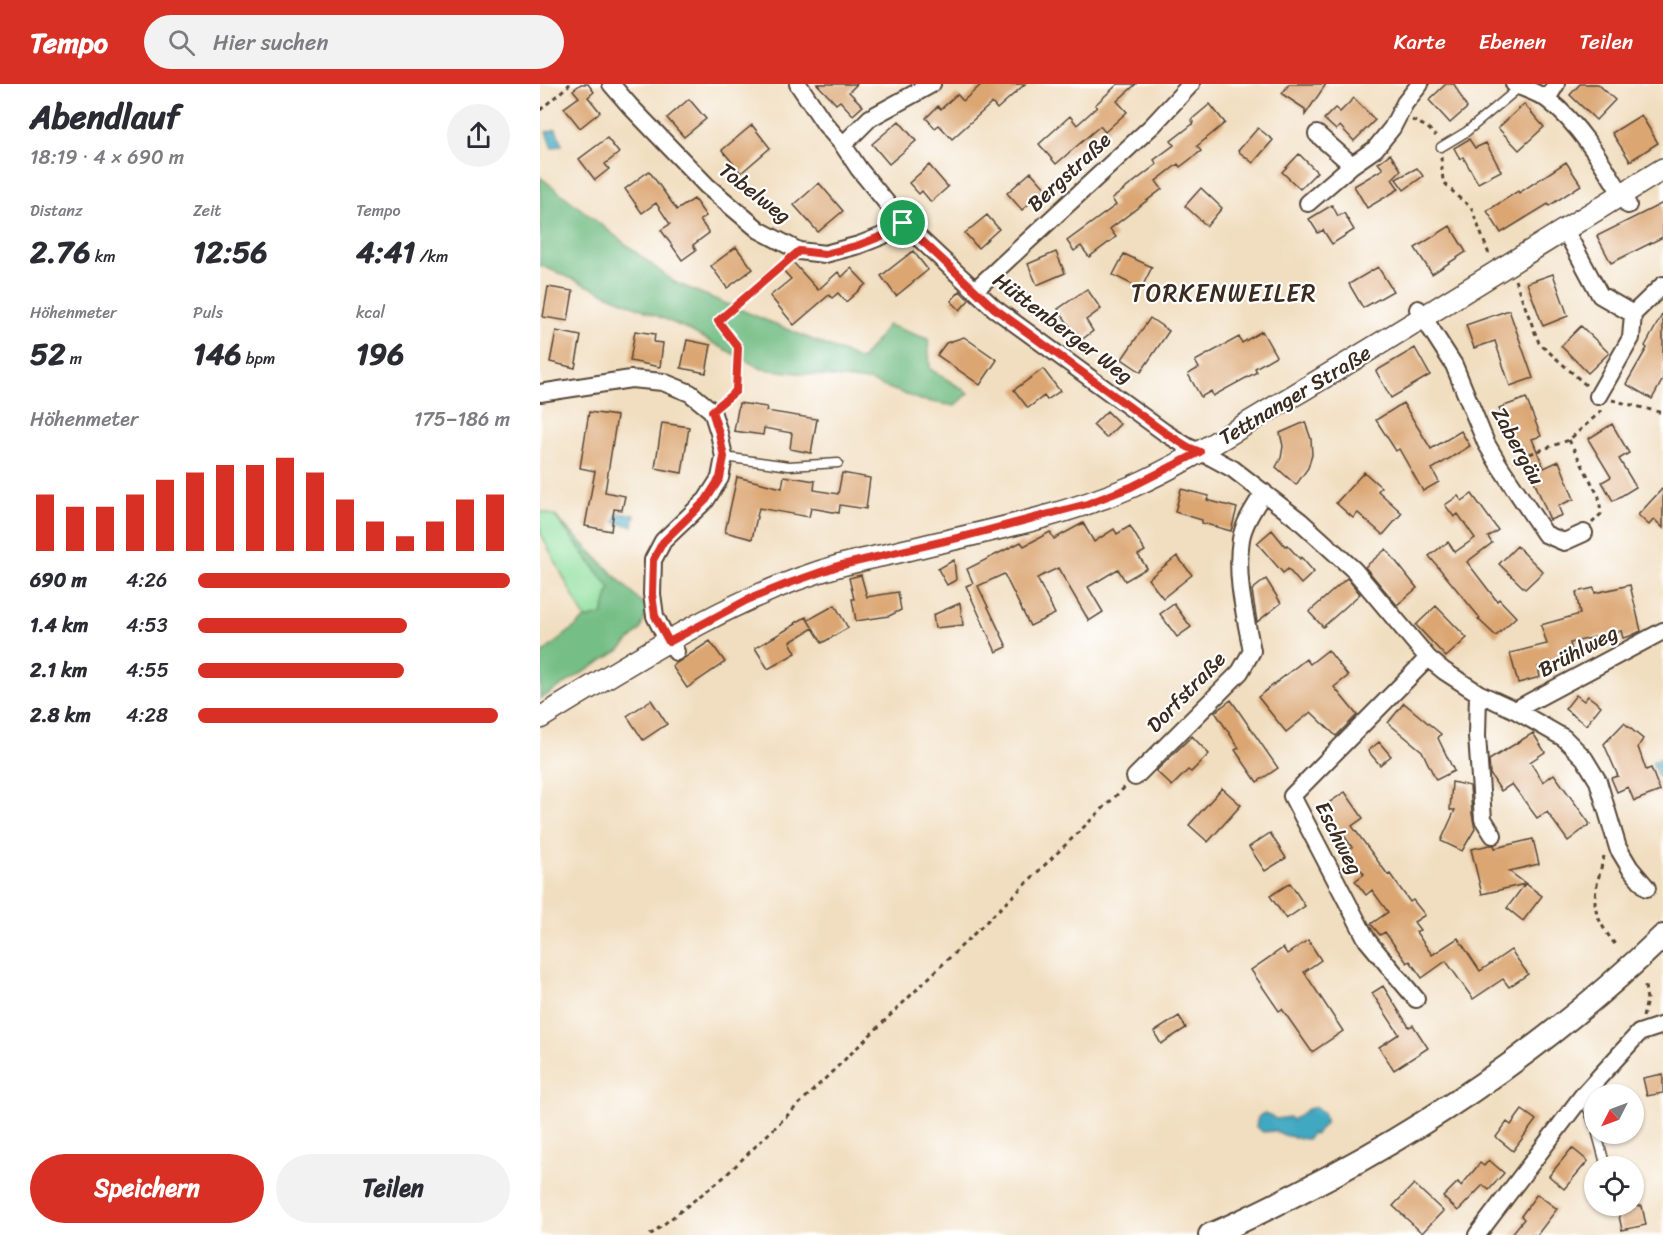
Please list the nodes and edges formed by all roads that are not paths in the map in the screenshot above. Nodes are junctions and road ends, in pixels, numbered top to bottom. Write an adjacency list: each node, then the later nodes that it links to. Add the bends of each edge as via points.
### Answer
1 (611, 84): 16 (street, Tobelweg, via 706,186 759,230 799,251 825,254 859,245)
2 (798, 84): 10 (street, Hüttenberger Weg)
3 (932, 84): 10 (street, via 870,118)
4 (1191, 84): 19 (street, Bergstraße, via 1153,125)
5 (1420, 84): 12 (street, via 1375,149)
6 (1557, 84): 8 (street)
7 (1517, 86): 8 (street); 11 (lane, via 1466,132)
8 (1547, 99): 14 (street, via 1574,125)
9 (1317, 134): 12 (street)
10 (843, 145): 16 (street, Hüttenberger Weg)
11 (1441, 147)
12 (1352, 165): 15 (street)
13 (1663, 169): 14 (street, Tettnanger Straße)
14 (1625, 199): 17 (street, Tettnanger Straße)
15 (1308, 202)
16 (903, 223): 19 (street, Hüttenberger Weg)
17 (1565, 230): 20 (street, Tettnanger Straße); 21 (street, via 1600,295)
18 (1663, 285): 21 (street)
19 (975, 290): 24 (street, Hüttenberger Weg, via 1164,432)
20 (1421, 314): 24 (street, Tettnanger Straße); 28 (street, Zabergäu, via 1454,365 1486,443 1545,534 1564,542)
21 (1633, 314): 23 (street, via 1631,338)
22 (540, 393): 25 (street, via 631,379 663,382 690,393 712,411)
23 (1598, 396)
24 (1200, 452): 27 (street, via 1233,469); 30 (street, Tettnanger Straße, via 1087,504 838,566 787,584 747,600)
25 (724, 457): 26 (lane, via 789,466); 30 (street, via 720,478 706,500 663,542 653,560 655,616)
26 (838, 463)
27 (1264, 492): 31 (street, via 1354,570); 35 (street, Dorfstraße, via 1241,538 1239,584 1252,651 1240,672)
28 (1584, 533)
29 (1663, 632): 33 (street, Brühlweg)
30 (673, 647): 34 (street, Tettnanger Straße)
31 (1428, 658): 32 (street); 39 (street, Eschweg, via 1292,796 1366,940)
32 (1478, 693): 33 (street); 36 (street, via 1483,819)
33 (1515, 710): 37 (street, via 1564,738 1584,758 1598,781 1618,848)
34 (540, 718)
35 (1135, 777)
36 (1493, 835)
37 (1647, 888)
38 (1663, 936): 42 (main road, via 1590,1002 1474,1091 1356,1164)
39 (1416, 999)
40 (1663, 1025): 41 (street, via 1639,1033)
41 (1583, 1095): 43 (street)
42 (1210, 1235)
43 (1477, 1235)

